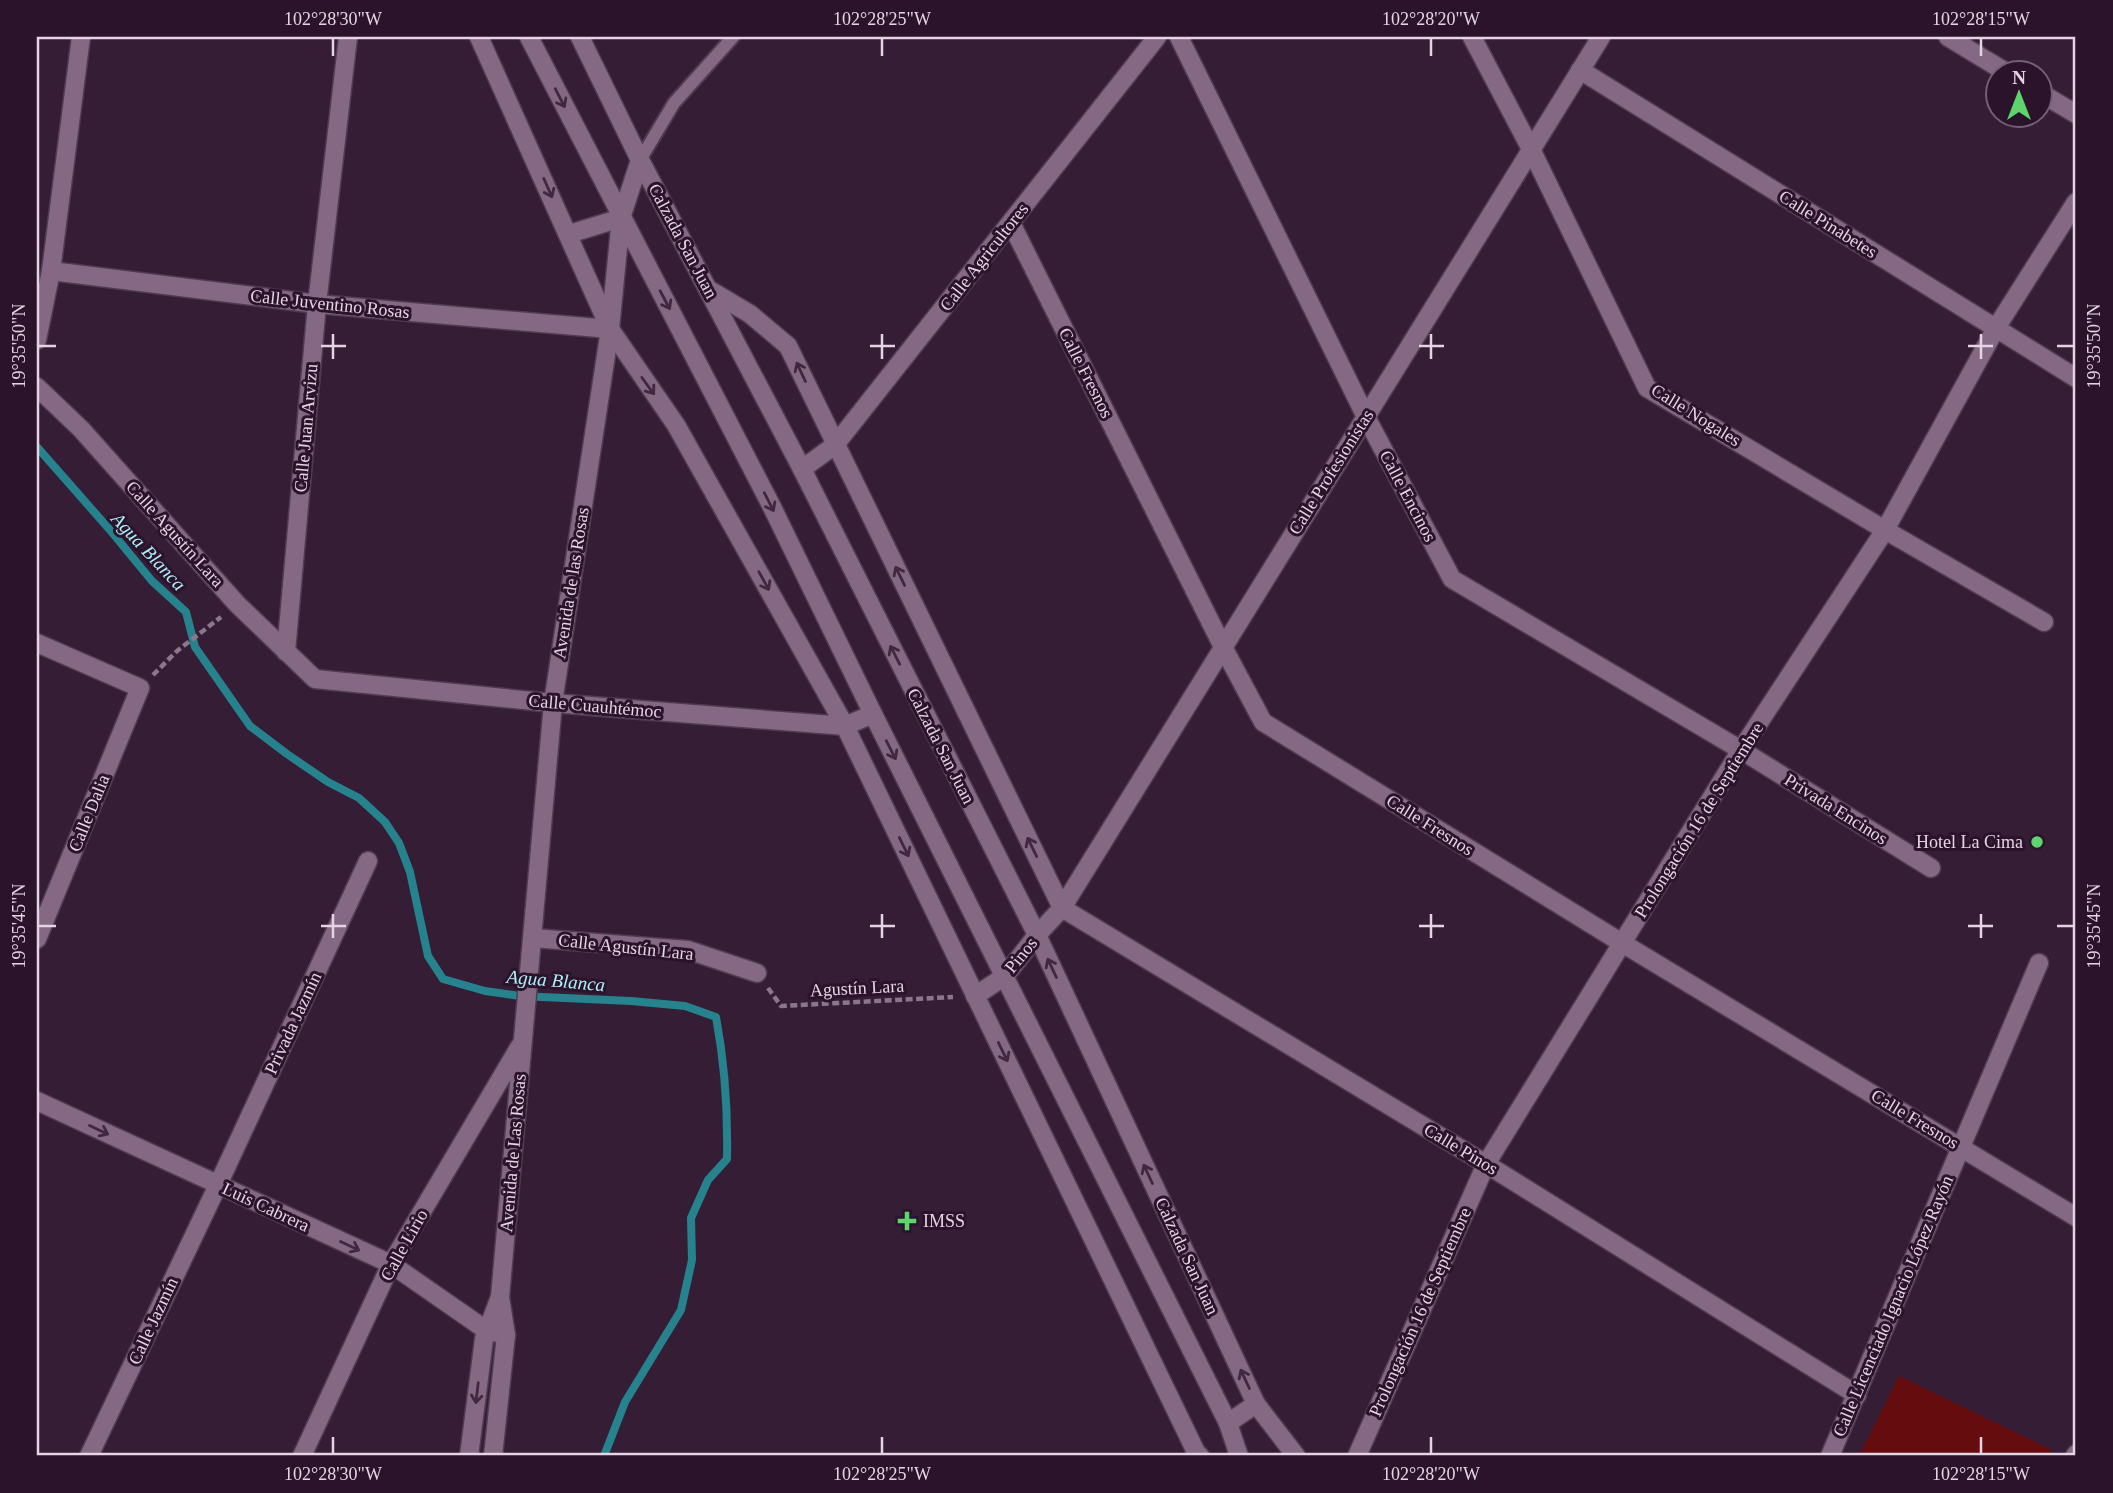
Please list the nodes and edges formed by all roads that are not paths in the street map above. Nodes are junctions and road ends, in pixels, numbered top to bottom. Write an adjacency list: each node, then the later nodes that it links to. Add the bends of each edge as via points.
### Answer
1 (81, 37): 22 (street)
2 (348, 37): 24 (street, Calle Juan Arvizu)
3 (479, 37): 21 (street, one-way to 21)
4 (530, 37): 19 (street, Calzada San Juan, one-way to 19)
5 (580, 37): 17 (street, Calzada San Juan)
6 (733, 37): 17 (lane, via 674,103)
7 (1157, 37): 20 (street, Calle Agricultores)
8 (1179, 37): 30 (street, Calle Encinos)
9 (1472, 37): 16 (street, Calle Nogales)
10 (1601, 37): 13 (street, Calle Profesionistas)
11 (1948, 37): 12 (street)
12 (1986, 60)
13 (1580, 70): 16 (street, Calle Profesionistas); 25 (street, Calle Pinabetes)
14 (2054, 101): 15 (street)
15 (2076, 114)
16 (1531, 149): 30 (street, Calle Profesionistas); 33 (street, Calle Nogales, via 1647,388)
17 (640, 160): 19 (street, Avenida de las Rosas); 23 (street, Calzada San Juan)
18 (2076, 202): 25 (street, Prolongación 16 de Septiembre)
19 (621, 218): 21 (street); 26 (street, Avenida de las Rosas); 40 (street, Calzada San Juan, one-way to 40, via 772,507)
20 (1011, 223): 31 (street, Calle Agricultores); 36 (street, Calle Fresnos)
21 (569, 234): 26 (street)
22 (51, 271): 24 (street, Calle Juventino Rosas); 27 (street)
23 (708, 289): 31 (street, one-way to 23, via 788,346 750,314); 32 (street, Calzada San Juan)
24 (317, 304): 26 (street, Calle Juventino Rosas); 37 (street, Calle Juan Arvizu)
25 (1996, 328): 28 (street, Calle Pinabetes); 33 (street, Prolongación 16 de Septiembre)
26 (610, 329): 39 (street, Avenida de las Rosas); 41 (street, one-way to 41, via 677,425)
27 (37, 340)
28 (2076, 378)
29 (37, 387): 37 (street, Calle Agustín Lara)
30 (1366, 416): 36 (street, Calle Profesionistas); 42 (street, Calle Encinos, via 1452,579)
31 (835, 444): 32 (street, Calle Agricultores); 45 (street, one-way to 31)
32 (802, 469): 46 (street, Calzada San Juan, one-way to 32)
33 (1885, 530): 34 (street, Calle Nogales); 42 (street, Prolongación 16 de Septiembre)
34 (2044, 622)
35 (37, 643): 47 (street, Calle Dalia, via 140,688)
36 (1223, 647): 45 (street, Calle Profesionistas); 48 (street, Calle Fresnos, via 1263,722)
37 (286, 652): 38 (street, Calle Agustín Lara)
38 (315, 678): 39 (street, Calle Cuauhtémoc)
39 (553, 703): 41 (street, Calle Cuauhtémoc); 49 (street, Avenida de las Rosas)
40 (873, 714): 41 (street, Calle Cuauhtémoc); 52 (street, Calzada San Juan, one-way to 52)
41 (845, 726): 53 (street, one-way to 53)
42 (1741, 750): 44 (street, Privada Encinos); 48 (street, Prolongación 16 de Septiembre)
43 (368, 861): 59 (street, Privada Jazmín)
44 (1931, 868)
45 (1062, 908): 46 (street, Pinos); 58 (street, Calle Pinos)
46 (1037, 936): 52 (street, Pinos); 66 (street, Calzada San Juan, one-way to 46)
47 (37, 939)
48 (1622, 943): 57 (street, Calle Fresnos); 58 (street, Prolongación 16 de Septiembre)
49 (532, 946): 51 (street, Calle Agustín Lara, via 688,950); 54 (street, Avenida de las Rosas)
50 (2039, 963): 57 (street, Calle Licenciado Ignacio López Rayón)
51 (757, 974)
52 (1005, 976): 53 (street, Pinos); 67 (street, Calzada San Juan)
53 (975, 996): 72 (street, one-way to 72)
54 (527, 1010): 55 (street, Avenida de Las Rosas)
55 (523, 1042): 61 (street, Calle Lirio); 62 (street, Avenida de Las Rosas)
56 (37, 1101): 59 (street, Luis Cabrera, one-way to 59)
57 (1961, 1146): 60 (street, Calle Fresnos); 65 (street, Calle Licenciado Ignacio López Rayón)
58 (1486, 1164): 65 (street, Calle Pinos); 75 (street, Prolongación 16 de Septiembre)
59 (218, 1185): 61 (street, Luis Cabrera, one-way to 61); 68 (street, Calle Jazmín)
60 (2076, 1217)
61 (391, 1264): 63 (street, Luis Cabrera); 69 (street, Calle Lirio)
62 (500, 1297): 63 (street, Avenida de Las Rosas); 64 (street, Avenida de Las Rosas)
63 (486, 1330): 64 (street); 70 (street, one-way to 70)
64 (506, 1335): 71 (street)
65 (1857, 1395): 76 (street, Calle Licenciado Ignacio López Rayón)
66 (1256, 1404): 67 (street); 74 (street, Calzada San Juan)
67 (1228, 1423): 73 (street, Calzada San Juan)
68 (89, 1456)
69 (302, 1456)
70 (470, 1456)
71 (493, 1456)
72 (1200, 1456)
73 (1239, 1456)
74 (1296, 1456)
75 (1357, 1456)
76 (1830, 1456)

